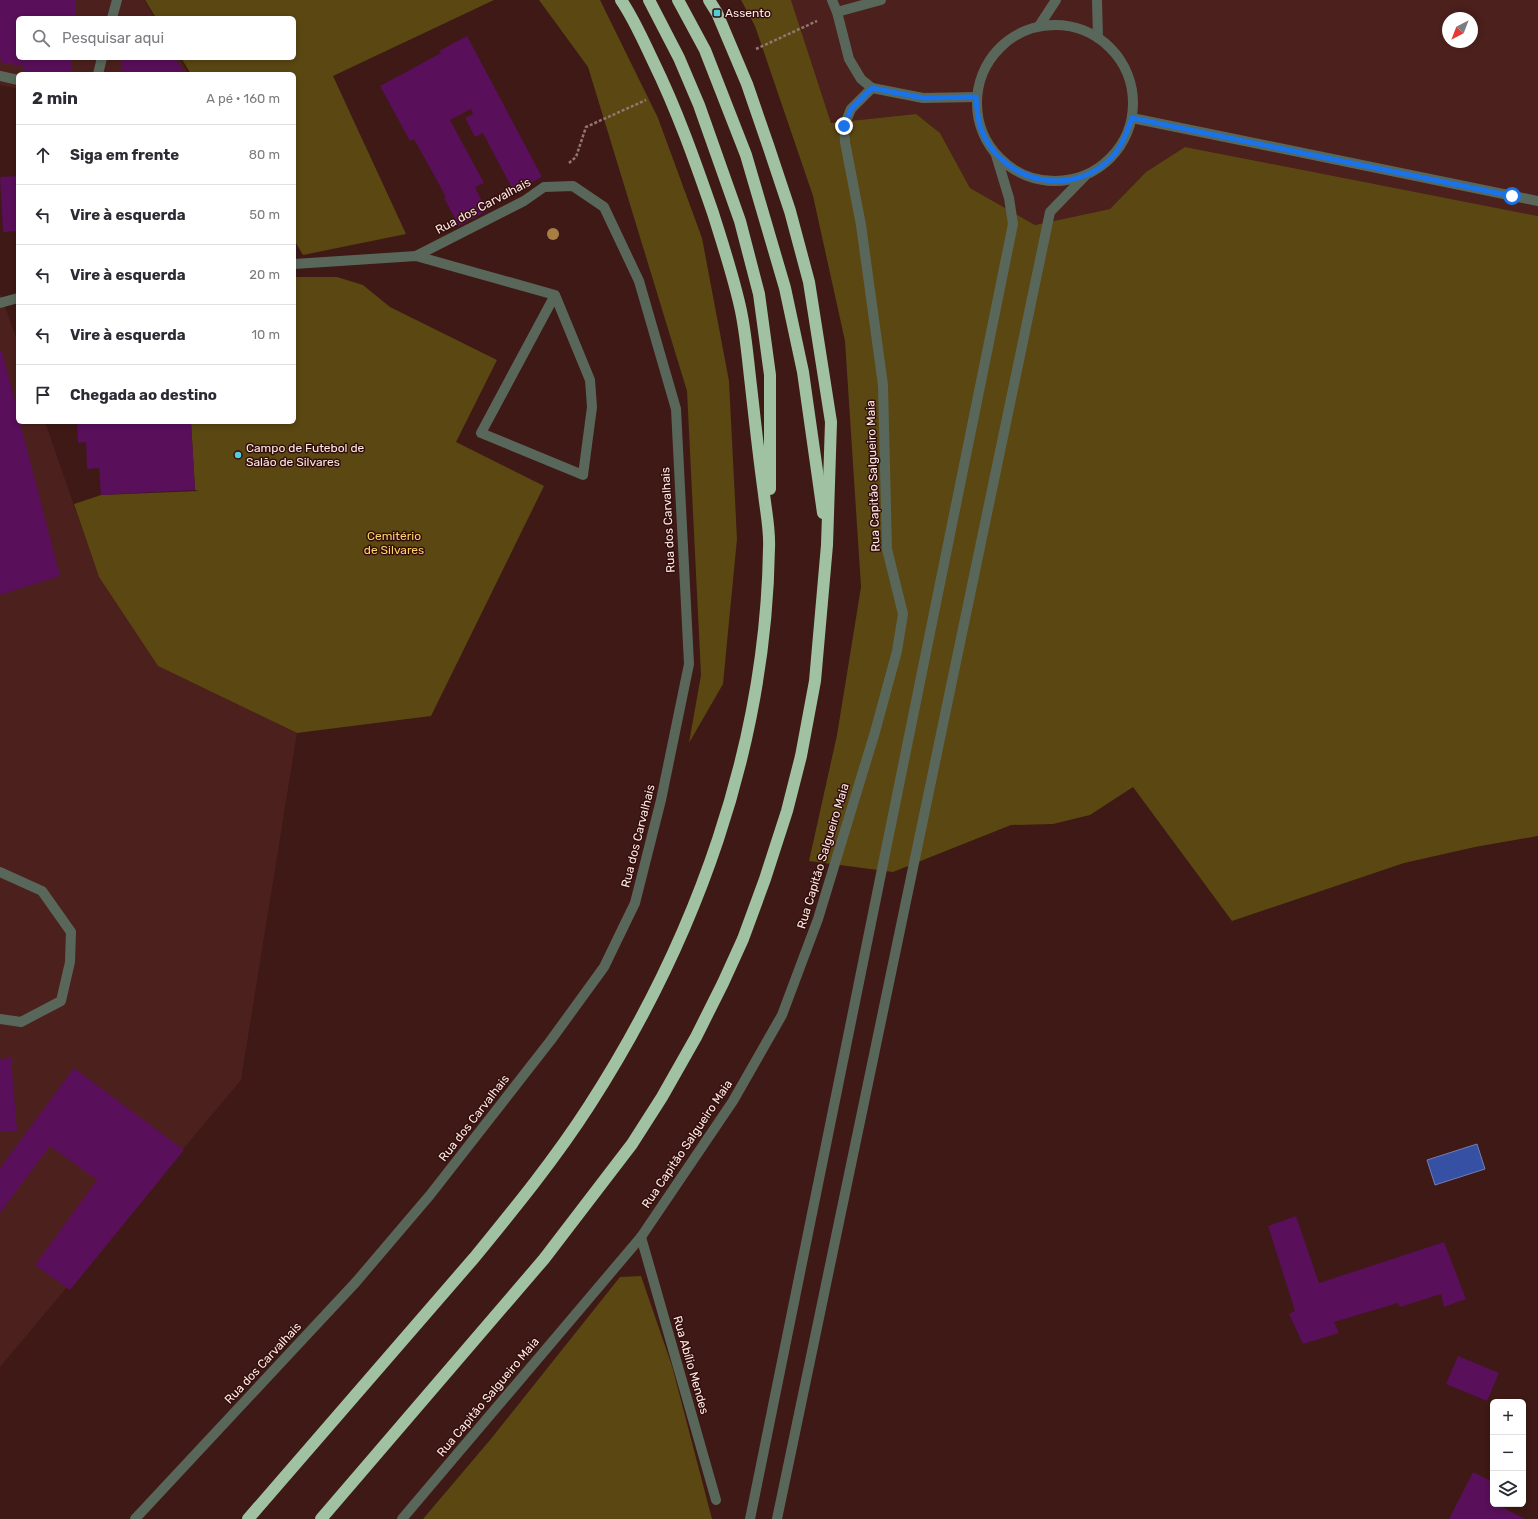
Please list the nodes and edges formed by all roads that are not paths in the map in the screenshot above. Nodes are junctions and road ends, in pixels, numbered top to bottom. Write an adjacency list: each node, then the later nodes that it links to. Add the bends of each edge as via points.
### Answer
1 (117, 0): 11 (street)
2 (621, 0): 29 (highway, via 679,116 728,260 741,313)
3 (649, 0): 29 (highway, via 679,58 699,105 740,221 759,294 770,375)
4 (678, 0): 30 (highway, via 705,50 746,156 785,288 803,372)
5 (709, 0): 30 (highway, via 747,84 790,211 809,282 831,422)
6 (832, 0): 10 (street)
7 (881, 0): 10 (street)
8 (1056, 0): 12 (street)
9 (1097, 0): 13 (street)
10 (837, 12): 18 (street, via 848,59 861,79)
11 (113, 16)
12 (1039, 26): 13 (street, via 1060,25 1080,29); 19 (street, via 1016,35 996,51 983,72)
13 (1098, 38): 20 (street, via 1115,53 1128,73 1133,95)
14 (102, 60): 15 (street)
15 (98, 72)
16 (0, 76): 17 (street)
17 (16, 80)
18 (872, 88): 19 (street, via 923,98); 33 (street, Rua Capitão Salgueiro Maia, via 851,109 844,126 861,225 883,386 887,549 903,614 897,651 818,919 782,1015 733,1101)
19 (976, 97): 21 (street, via 978,118 984,138)
20 (1132, 118): 22 (street, via 1123,142 1107,162); 23 (street)
21 (996, 155): 22 (street, via 1012,169 1035,179 1060,181); 39 (street, via 1009,198 1013,224)
22 (1085, 176): 40 (street, via 1050,212)
23 (1538, 201)
24 (416, 256): 25 (street, Rua dos Carvalhais); 26 (street, Rua dos Carvalhais); 35 (street, Rua dos Carvalhais, via 524,201 544,187 573,186 604,207 639,281 676,409 689,664 661,800 635,903 604,966 551,1040 430,1195 356,1282)
25 (296, 264)
26 (555, 295): 26 (street, via 482,433 583,475 592,408 590,380)
27 (16, 299): 28 (street)
28 (0, 303)
29 (770, 543): 36 (highway, via 767,609 760,664 750,722 732,795 686,926 644,1013 587,1109 508,1217)
30 (827, 546): 37 (highway, via 815,681 801,756 787,811 743,940 696,1037 632,1144 558,1242)
31 (0, 872): 32 (street, via 42,891 71,932 70,962 61,1001 21,1022)
32 (0, 1019)
33 (641, 1237): 34 (street, Rua Abílio Mendes); 38 (street, Rua Capitão Salgueiro Maia)
34 (716, 1500)
35 (135, 1519)
36 (248, 1519)
37 (321, 1519)
38 (402, 1519)
39 (750, 1519)
40 (777, 1519)

